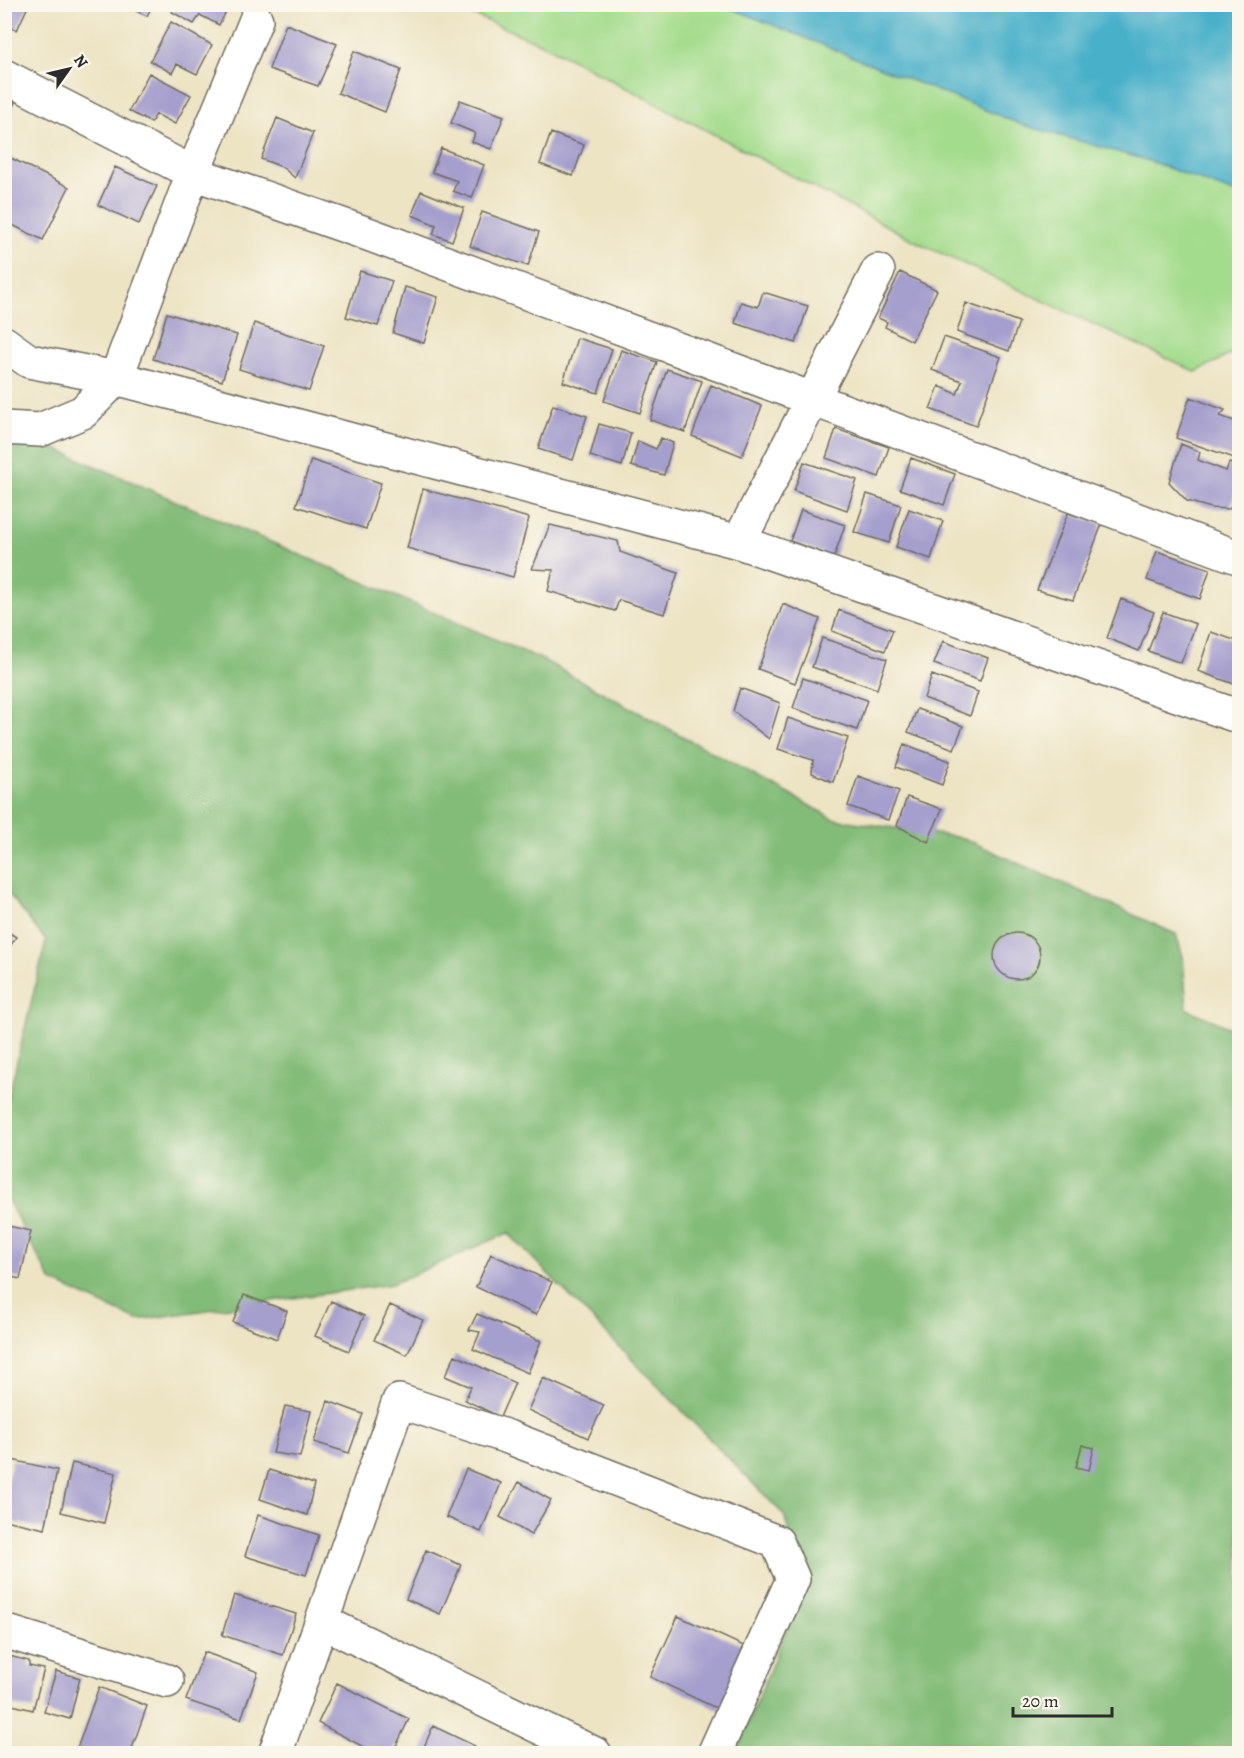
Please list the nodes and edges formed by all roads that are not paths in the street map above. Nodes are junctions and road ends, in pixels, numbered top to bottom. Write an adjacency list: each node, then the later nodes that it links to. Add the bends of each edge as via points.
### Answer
1 (256, 20): 3 (street)
2 (4, 76): 3 (street)
3 (193, 173): 6 (street); 7 (street)
4 (878, 271): 7 (street)
5 (4, 344): 6 (street, via 29,360)
6 (116, 378): 8 (street, via 83,412 40,430); 9 (street)
7 (814, 399): 9 (street); 10 (street)
8 (4, 428)
9 (739, 542): 11 (street)
10 (1239, 558)
11 (1239, 717)
12 (323, 1622): 15 (street); 16 (street); 17 (street, via 399,1401 508,1437 777,1542 793,1579)
13 (4, 1632): 14 (street)
14 (167, 1681)
15 (276, 1754)
16 (595, 1754)
17 (714, 1754)

